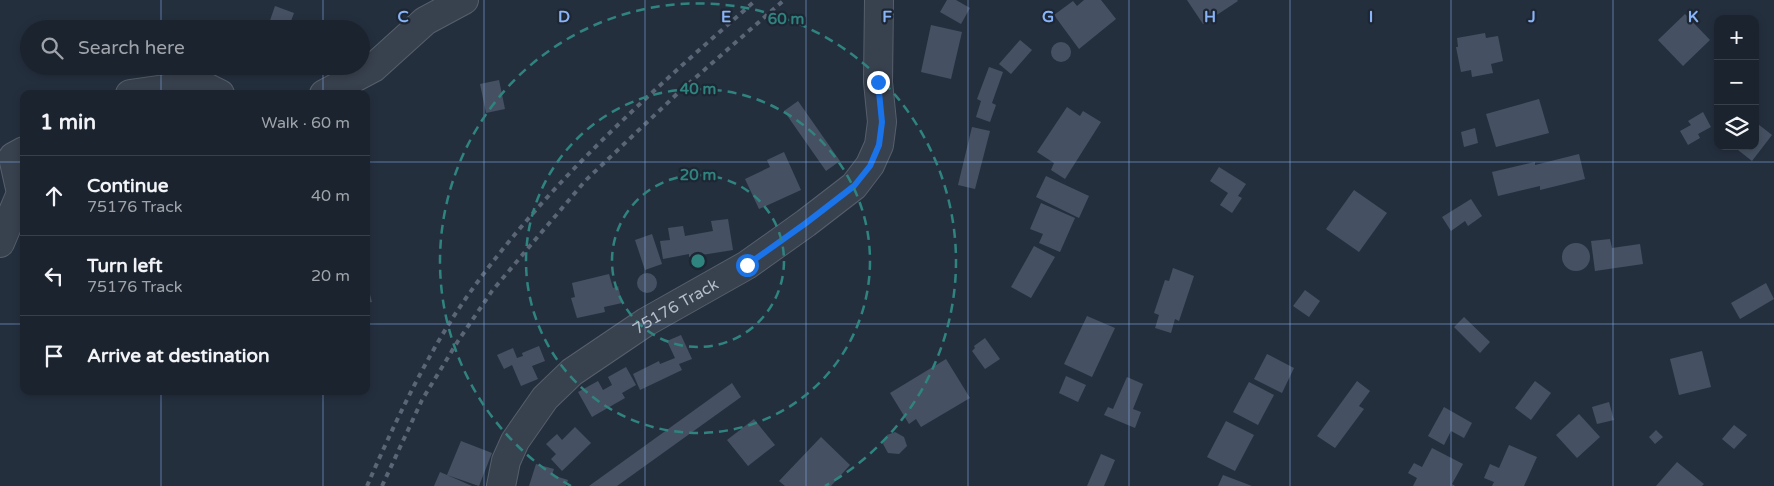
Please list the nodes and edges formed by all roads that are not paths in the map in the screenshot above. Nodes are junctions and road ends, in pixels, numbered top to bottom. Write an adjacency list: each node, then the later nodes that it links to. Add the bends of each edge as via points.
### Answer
1 (464, 0): 3 (street, via 425,21)
2 (879, 0): 12 (street, 75176 Track, via 878,82 882,122 879,145 870,166 854,186 747,265 646,322 572,372 545,398 515,441 506,461)
3 (370, 70)
4 (361, 75): 7 (street)
5 (158, 90): 6 (street, via 200,84)
6 (212, 90)
7 (332, 90)
8 (20, 154): 9 (street, via 13,158)
9 (20, 189)
10 (20, 195): 11 (street)
11 (0, 243)
12 (501, 486)

